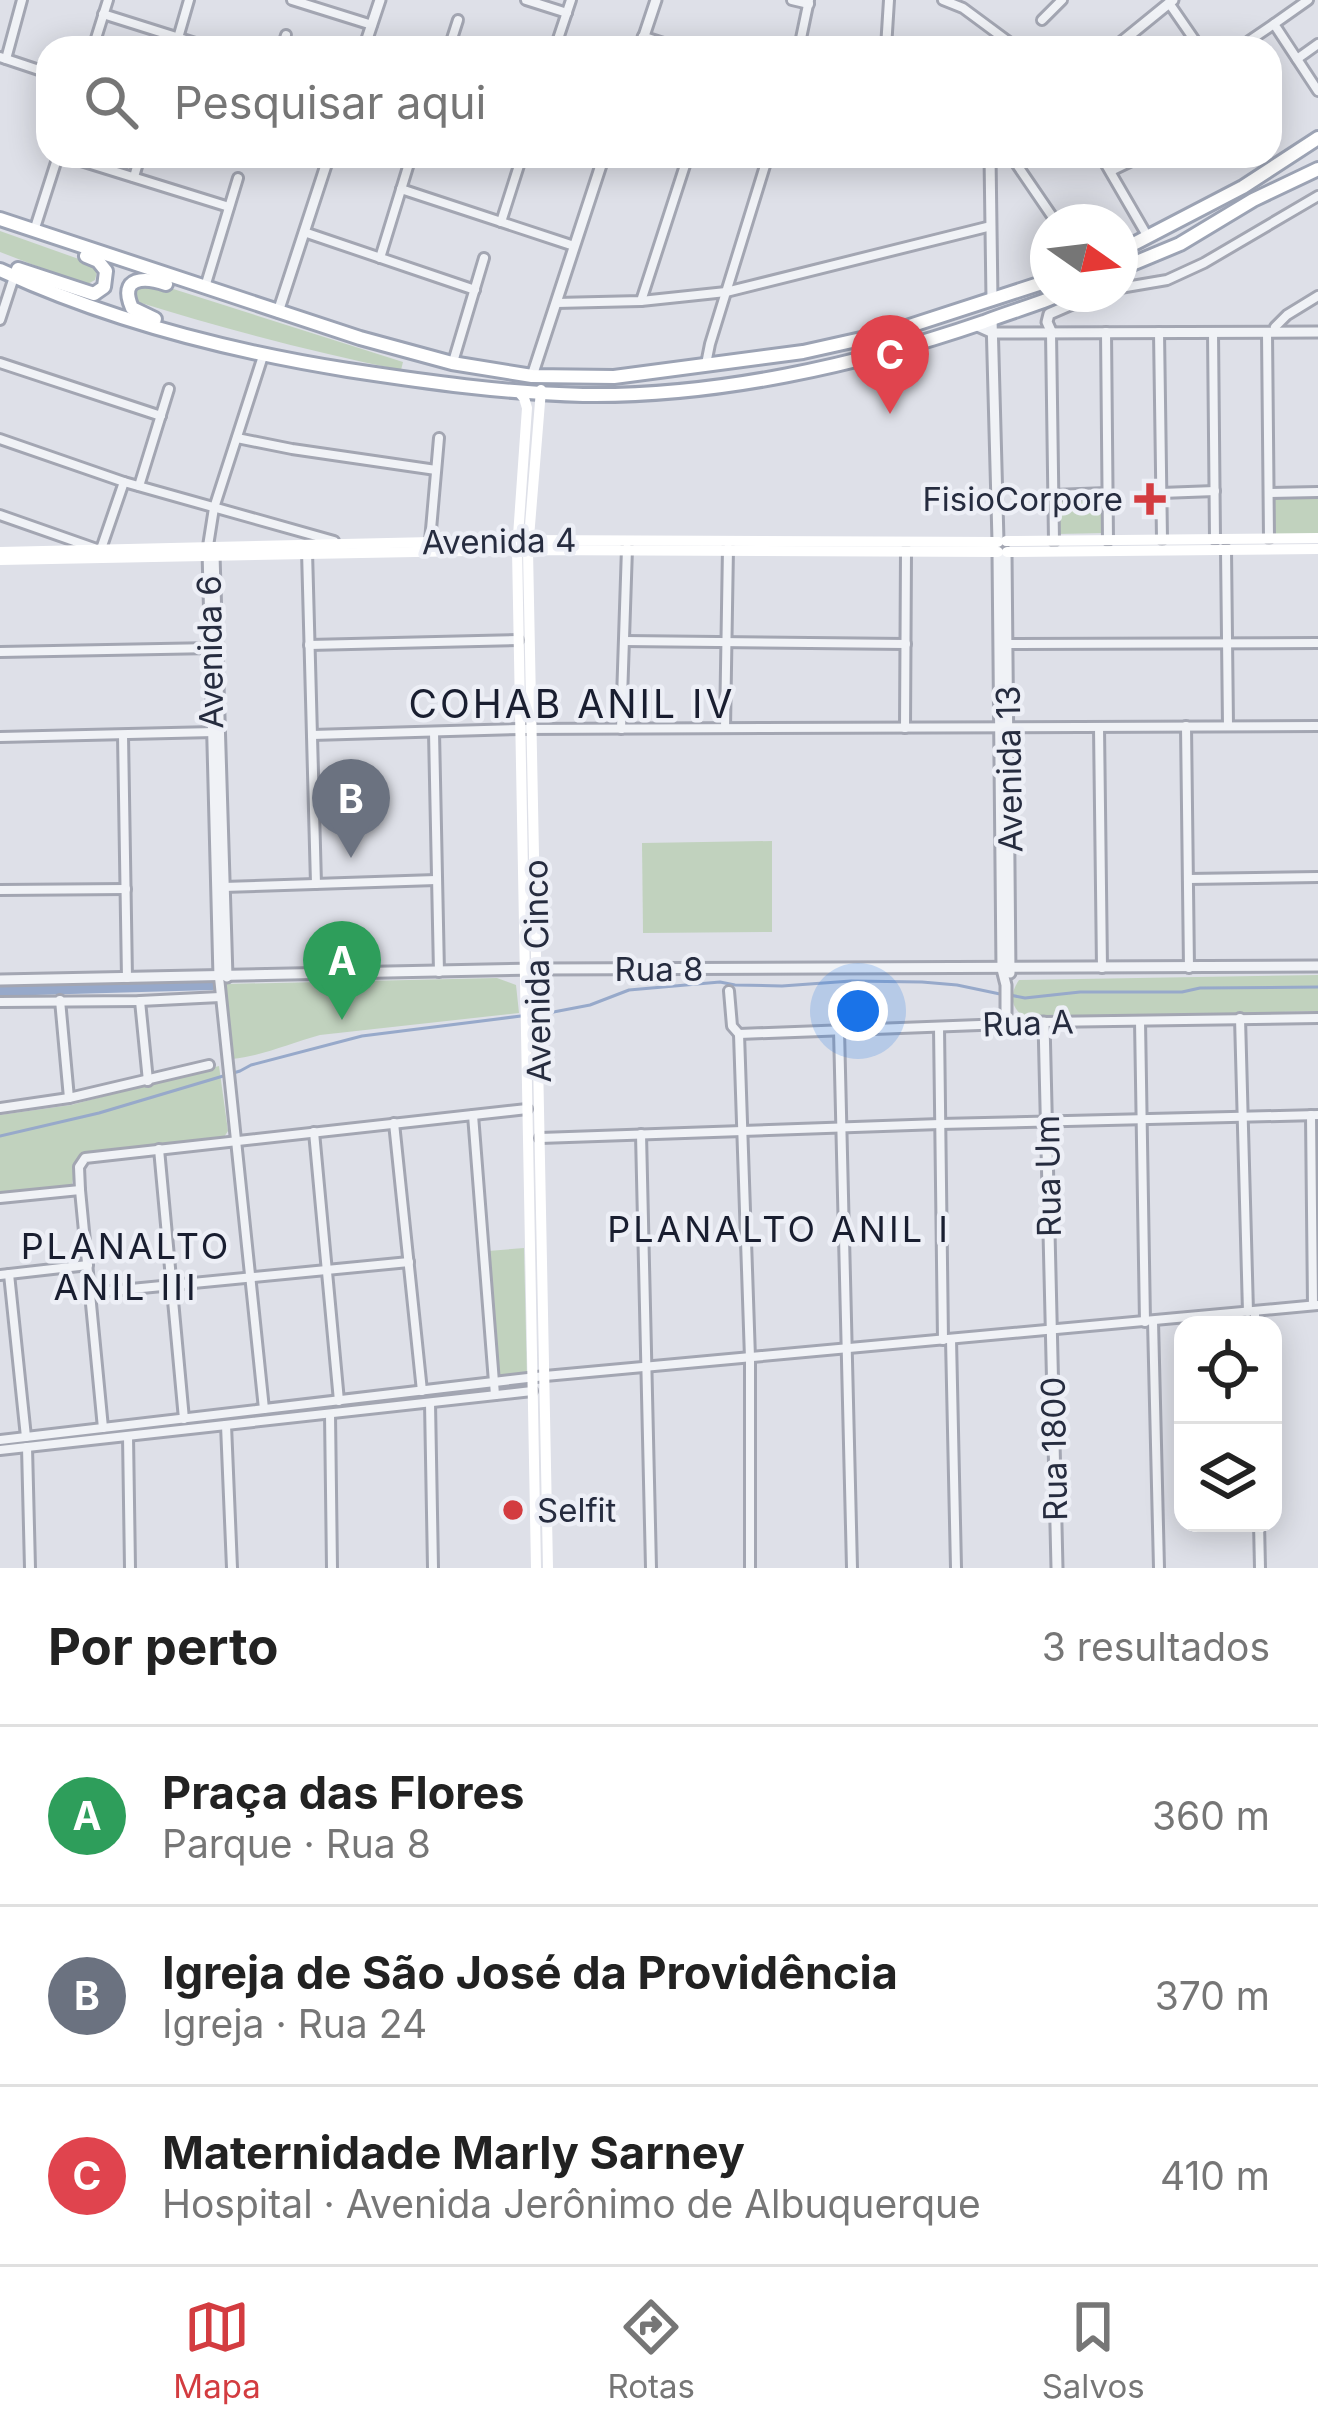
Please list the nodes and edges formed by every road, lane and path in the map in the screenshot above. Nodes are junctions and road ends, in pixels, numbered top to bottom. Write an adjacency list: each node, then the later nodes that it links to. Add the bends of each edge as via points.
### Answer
1 (22, 0): 38 (street)
2 (108, 0): 17 (street)
3 (189, 0): 24 (street)
4 (294, 0): 21 (street)
5 (380, 0): 21 (street)
6 (526, 0): 16 (street)
7 (571, 0): 16 (street)
8 (656, 0): 28 (street)
9 (792, 0): 14 (street)
10 (889, 0): 30 (street)
11 (943, 0): 31 (street)
12 (1062, 0): 19 (street)
13 (1308, 0): 20 (street)
14 (809, 2): 29 (street)
15 (1171, 2): 32 (street); 33 (street)
16 (567, 13): 27 (street)
17 (104, 14): 22 (street); 23 (street)
18 (458, 20): 26 (street)
19 (1042, 20)
20 (1274, 24): 34 (street); 35 (street)
21 (372, 25): 25 (street)
22 (97, 36)
23 (172, 36)
24 (179, 36)
25 (368, 36)
26 (453, 36)
27 (559, 36)
28 (644, 36)
29 (802, 36)
30 (887, 36)
31 (1001, 36)
32 (1129, 36)
33 (1192, 36)
34 (1256, 36)
35 (1282, 36)
36 (1282, 36): 39 (street)
37 (1318, 44): 39 (street)
38 (3, 58): 40 (street)
39 (1297, 59): 41 (street)
40 (36, 69)
41 (1318, 92)
42 (1318, 138): 43 (main road)
43 (1282, 154)
44 (57, 168): 69 (street)
45 (103, 168): 60 (street)
46 (137, 168): 60 (street)
47 (325, 168): 70 (street)
48 (408, 168): 62 (street)
49 (518, 168): 67 (street)
50 (600, 168): 73 (street)
51 (684, 168): 86 (street)
52 (761, 168): 83 (street)
53 (990, 168): 68 (street)
54 (1019, 168): 64 (street)
55 (1110, 168): 59 (street)
56 (1119, 168): 59 (street)
57 (1264, 168): 71 (main road, via 1244,187)
58 (1318, 170): 76 (main road)
59 (1111, 172): 71 (street)
60 (134, 177): 65 (street)
61 (238, 178): 65 (street)
62 (401, 189): 67 (street); 74 (street)
63 (1318, 196): 79 (street, via 1204,262)
64 (1044, 204)
65 (229, 207): 81 (street)
66 (0, 221): 69 (main road); 77 (main road, via 98,261 106,278 99,292 87,294)
67 (501, 222): 73 (street)
68 (991, 226): 83 (street); 85 (street)
69 (34, 231): 81 (main road)
70 (304, 232): 74 (street); 89 (street)
71 (1148, 237): 72 (main road)
72 (1138, 242)
73 (574, 246): 87 (street)
74 (380, 258): 82 (street)
75 (484, 258): 82 (street)
76 (1138, 262)
77 (0, 266): 78 (main road)
78 (8, 284): 91 (street); 99 (main road)
79 (1138, 285)
80 (1030, 287): 85 (main road)
81 (204, 288): 89 (main road)
82 (475, 290): 101 (street)
83 (726, 292): 86 (street); 102 (street)
84 (1318, 296): 94 (street)
85 (992, 300): 102 (main road, via 889,333)
86 (641, 302): 87 (street)
87 (556, 303): 103 (street)
88 (1030, 308): 92 (main road)
89 (278, 312): 99 (main road, via 145,278 130,290 140,314); 101 (main road)
90 (1054, 312): 95 (street)
91 (0, 320)
92 (993, 326): 95 (street); 106 (main road, via 754,379 643,393); 136 (street, Avenida 13)
93 (1318, 329): 94 (street)
94 (1271, 330): 98 (street); 118 (street)
95 (1051, 331): 96 (street); 119 (street)
96 (1106, 331): 97 (street); 116 (street)
97 (1159, 331): 98 (street); 117 (street)
98 (1213, 331): 114 (street)
99 (263, 356): 105 (main road); 108 (street)
100 (0, 363): 107 (street)
101 (452, 363): 103 (main road)
102 (706, 366): 103 (main road)
103 (532, 376): 106 (main road)
104 (169, 389): 107 (street)
105 (519, 392): 106 (main road); 131 (main road, Avenida Cinco, via 527,408)
106 (542, 393): 131 (main road, Avenida Cinco)
107 (161, 416): 113 (street)
108 (237, 437): 111 (street); 120 (street)
109 (439, 438): 111 (street)
110 (0, 439): 112 (street)
111 (436, 470): 128 (street)
112 (124, 482): 113 (street); 142 (street)
113 (139, 486): 120 (street)
114 (1215, 491): 117 (street); 125 (street)
115 (1318, 492): 118 (street)
116 (1108, 493): 119 (street); 126 (street)
117 (1161, 493): 124 (street)
118 (1269, 493): 122 (street)
119 (1053, 495): 127 (street)
120 (214, 508): 129 (street); 141 (street)
121 (0, 515): 142 (street)
122 (1269, 538): 123 (main road, Avenida 4); 130 (main road, Avenida 4)
123 (1318, 538)
124 (1162, 539): 125 (main road, Avenida 4); 135 (main road, Avenida 4)
125 (1215, 539): 130 (main road, Avenida 4)
126 (1108, 540): 127 (main road, Avenida 4); 135 (main road, Avenida 4)
127 (1054, 541): 136 (main road, Avenida 4)
128 (430, 542): 129 (main road, Avenida 4); 131 (main road, Avenida 4)
129 (341, 543): 137 (main road, Avenida 4)
130 (1246, 544): 138 (main road, Avenida 4); 139 (main road, Avenida 4)
131 (523, 545): 132 (main road, Avenida 4); 137 (main road, Avenida 4); 144 (main road, Avenida Cinco); 161 (main road, Avenida Cinco)
132 (627, 546): 133 (main road, Avenida 4); 145 (street)
133 (728, 546): 134 (main road, Avenida 4); 146 (street)
134 (760, 546): 136 (main road, Avenida 4); 140 (main road, Avenida 4)
135 (1134, 546): 136 (main road, Avenida 4); 139 (main road, Avenida 4)
136 (1001, 548): 140 (main road, Avenida 4); 150 (street, Avenida 13)
137 (307, 549): 141 (main road, Avenida 4); 151 (street)
138 (1318, 549)
139 (1226, 550): 147 (street)
140 (906, 552): 149 (street)
141 (210, 553): 142 (main road, Avenida 4); 152 (street, Avenida 6)
142 (100, 555): 143 (main road, Avenida 4)
143 (0, 556)
144 (518, 640): 151 (street); 161 (main road, Avenida Cinco)
145 (624, 641): 146 (street); 162 (street)
146 (726, 642): 149 (street); 159 (street)
147 (1227, 643): 148 (street); 150 (street); 155 (street)
148 (1318, 643)
149 (906, 644): 160 (street)
150 (1004, 644): 157 (street, Avenida 13)
151 (309, 645): 166 (street)
152 (214, 648): 153 (street); 163 (street, Avenida 6)
153 (0, 652)
154 (1186, 726): 155 (street); 158 (street); 169 (street)
155 (1228, 726): 156 (street)
156 (1318, 726)
157 (1004, 727): 158 (street); 160 (street); 179 (street, Avenida 13)
158 (1099, 727): 176 (street)
159 (725, 728): 160 (street); 162 (street)
160 (905, 728)
161 (526, 729): 162 (street); 164 (street); 178 (main road, Avenida Cinco)
162 (621, 729)
163 (216, 732): 165 (street); 172 (street, Avenida 6)
164 (434, 732): 166 (street); 170 (street)
165 (123, 734): 167 (street); 173 (street)
166 (312, 735): 171 (street)
167 (0, 737)
168 (1318, 877): 169 (street)
169 (1188, 879): 177 (street)
170 (437, 880): 171 (street); 180 (street)
171 (316, 884): 172 (street)
172 (220, 887): 181 (street, Avenida 6)
173 (126, 889): 174 (street); 182 (street)
174 (0, 890)
175 (1318, 967): 177 (street, Rua 8)
176 (1102, 968): 177 (street, Rua 8); 179 (street, Rua 8)
177 (1189, 968)
178 (531, 969): 179 (street, Rua 8); 180 (street, Rua 8); 197 (main road, Avenida Cinco)
179 (1006, 969): 193 (street, Avenida 13)
180 (439, 972): 181 (street, Rua 8)
181 (223, 977): 182 (street, Rua 8); 185 (street)
182 (127, 978): 183 (street, Rua 8)
183 (0, 980)
184 (729, 992): 196 (street)
185 (220, 997): 187 (street); 215 (street)
186 (60, 1000): 187 (street); 188 (street); 200 (street)
187 (140, 1001): 199 (street)
188 (0, 1002)
189 (1240, 1018): 190 (street, Rua A); 191 (street, Rua A); 205 (street)
190 (1318, 1018)
191 (1140, 1021): 192 (street, Rua A); 206 (street)
192 (1044, 1022): 193 (street, Rua A); 207 (street, Rua Um)
193 (1006, 1024): 194 (street, Rua A)
194 (939, 1027): 195 (street, Rua A); 209 (street)
195 (839, 1030): 196 (street, Rua A); 210 (street)
196 (739, 1034): 211 (street)
197 (532, 1039): 202 (main road, Avenida Cinco); 214 (main road, Avenida Cinco)
198 (209, 1065): 199 (street)
199 (148, 1081): 200 (street)
200 (69, 1098): 201 (street)
201 (0, 1108)
202 (527, 1109): 203 (street); 214 (main road, Avenida Cinco)
203 (473, 1115): 208 (street); 236 (street)
204 (1314, 1115): 205 (street); 226 (street)
205 (1243, 1116): 206 (street); 227 (street)
206 (1141, 1119): 207 (street); 229 (street)
207 (1046, 1121): 209 (street); 230 (street, Rua Um)
208 (394, 1124): 212 (street); 219 (street)
209 (940, 1124): 210 (street); 231 (street)
210 (842, 1127): 211 (street); 232 (street)
211 (742, 1131): 213 (street); 233 (street)
212 (314, 1132): 215 (street); 221 (street)
213 (641, 1134): 214 (street); 234 (street)
214 (534, 1138): 235 (main road, Avenida Cinco)
215 (238, 1141): 216 (street); 223 (street)
216 (159, 1149): 217 (street, via 89,1157 79,1167); 224 (street)
217 (80, 1190): 218 (street); 220 (street)
218 (0, 1198)
219 (409, 1262): 221 (street); 237 (street)
220 (88, 1265): 222 (street); 225 (street)
221 (328, 1270): 223 (street); 239 (street)
222 (4, 1274): 248 (street)
223 (252, 1277): 224 (street); 241 (street)
224 (171, 1285): 225 (street); 243 (street)
225 (90, 1292): 245 (street)
226 (1315, 1306): 227 (street)
227 (1251, 1312): 228 (street); 229 (street)
228 (1252, 1316)
229 (1149, 1321): 230 (street); 263 (street)
230 (1051, 1330): 231 (street); 262 (street, Rua 1800)
231 (947, 1340): 232 (street); 261 (street)
232 (848, 1348): 233 (street); 260 (street)
233 (749, 1358): 234 (street); 259 (street)
234 (648, 1367): 235 (street); 258 (street)
235 (536, 1382): 236 (street); 238 (street); 256 (main road, Avenida Cinco); 257 (main road, Avenida Cinco)
236 (494, 1383): 237 (street); 238 (street)
237 (422, 1391): 239 (street)
238 (495, 1395): 240 (street)
239 (339, 1401): 241 (street)
240 (430, 1402): 242 (street); 255 (street)
241 (264, 1409): 243 (street)
242 (330, 1413): 244 (street); 254 (street)
243 (184, 1418): 245 (street)
244 (226, 1425): 246 (street); 253 (street)
245 (103, 1428): 248 (street)
246 (128, 1436): 248 (street); 252 (street)
247 (0, 1440): 248 (street)
248 (26, 1442): 249 (street); 251 (street)
249 (0, 1450)
250 (1259, 1532): 264 (street)
251 (30, 1568)
252 (130, 1568)
253 (232, 1568)
254 (332, 1568)
255 (433, 1568)
256 (536, 1568)
257 (548, 1568)
258 (651, 1568)
259 (750, 1568)
260 (852, 1568)
261 (956, 1568)
262 (1057, 1568)
263 (1159, 1568)
264 (1260, 1568)

